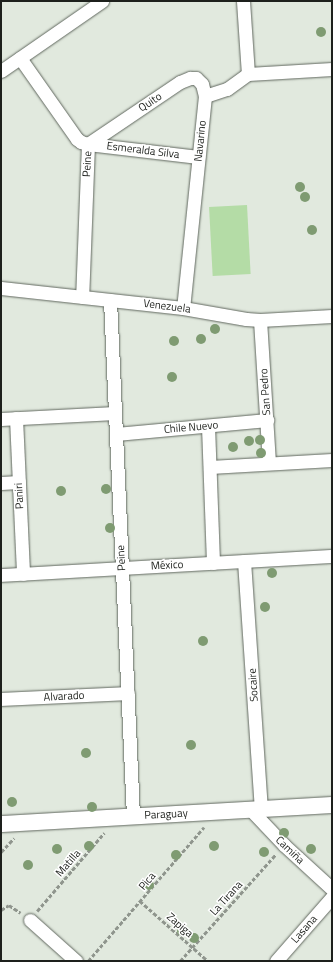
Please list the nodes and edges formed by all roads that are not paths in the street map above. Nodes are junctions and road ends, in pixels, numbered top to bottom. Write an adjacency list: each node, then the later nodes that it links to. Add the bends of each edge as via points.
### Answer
1 (102, 1): 3 (street)
2 (243, 1): 6 (street)
3 (20, 58): 5 (street); 8 (street, Peine, via 77,139)
4 (332, 69): 6 (street)
5 (1, 71)
6 (248, 74): 7 (street, via 227,89)
7 (204, 96): 8 (street, Quito, via 196,78 186,79); 9 (street, Navarino)
8 (88, 144): 9 (street, Esmeralda Silva); 11 (street, Peine)
9 (198, 157): 13 (street, Navarino)
10 (1, 288): 11 (street, Venezuela)
11 (82, 296): 12 (street, Venezuela)
12 (110, 300): 13 (street, Venezuela); 16 (street, Peine)
13 (183, 308): 15 (street, Venezuela)
14 (332, 316): 15 (street, Venezuela)
15 (260, 320): 19 (street, San Pedro)
16 (115, 413): 17 (street); 21 (street, Peine)
17 (16, 418): 18 (street); 25 (street, Paniri)
18 (1, 419)
19 (267, 420): 20 (street, Chile Nuevo); 23 (street, San Pedro)
20 (208, 426): 21 (street, Chile Nuevo); 24 (street)
21 (116, 434): 30 (street, Peine)
22 (332, 460): 23 (street)
23 (269, 463): 24 (street)
24 (210, 467): 29 (street)
25 (19, 482): 26 (street); 31 (street, Paniri)
26 (1, 483)
27 (332, 556): 28 (street, México)
28 (244, 561): 29 (street, México); 36 (street, Socaire)
29 (213, 562): 30 (street, México)
30 (122, 568): 31 (street, México); 33 (street, Peine)
31 (23, 574): 32 (street, México)
32 (1, 575)
33 (128, 693): 34 (street, Alvarado); 37 (street, Peine)
34 (1, 699)
35 (332, 805): 36 (street, Paraguay)
36 (256, 809): 37 (street, Paraguay); 39 (street, Camiña, via 284,845)
37 (126, 817): 38 (street, Paraguay)
38 (1, 824)
39 (332, 889)
40 (332, 897): 43 (street, Lasana)
41 (30, 920): 42 (street)
42 (76, 961)
43 (276, 961)

